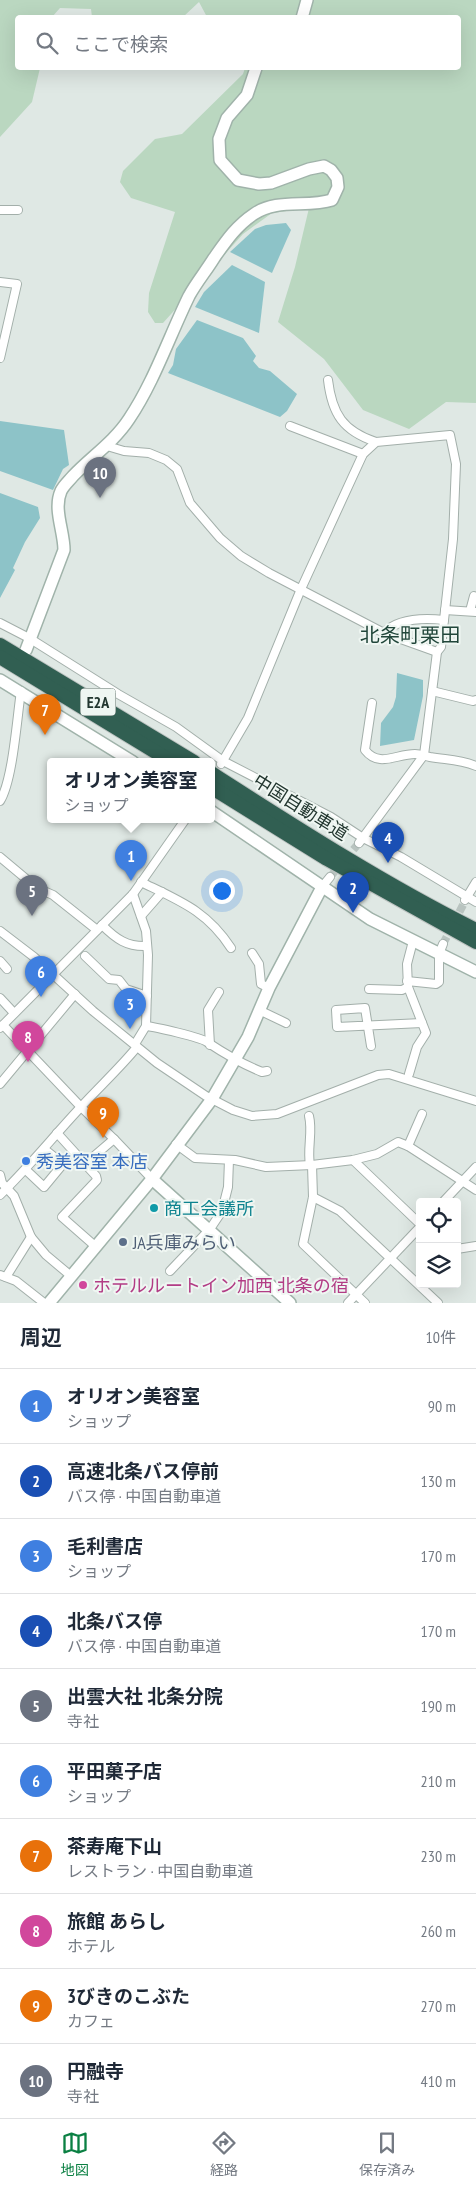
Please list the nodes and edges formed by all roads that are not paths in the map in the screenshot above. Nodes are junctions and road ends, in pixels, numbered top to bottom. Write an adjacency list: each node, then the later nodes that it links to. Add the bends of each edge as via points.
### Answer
1 (307, 0): 2 (street)
2 (303, 15)
3 (255, 70): 11 (street, via 247,95 227,118 219,139 220,160 238,180 259,184 324,166 337,178 338,187 332,200 282,204 256,212 234,229 190,295 129,420)
4 (0, 210): 5 (street)
5 (18, 210)
6 (0, 282): 7 (street, via 17,284)
7 (0, 358)
8 (328, 380): 10 (street, via 339,418 348,428)
9 (290, 426): 12 (street)
10 (376, 442): 12 (street); 15 (street, via 450,435 456,464 453,540)
11 (107, 446): 13 (street, via 149,453 166,460 177,469 190,503 220,538 241,556); 20 (street, via 62,488 58,509 64,550)
12 (363, 454): 13 (street)
13 (301, 589): 19 (street); 37 (street, via 250,714)
14 (474, 596): 16 (street)
15 (445, 610): 16 (street); 17 (street)
16 (473, 612)
17 (444, 620): 19 (street, via 404,622 389,627); 23 (street, via 441,647)
18 (0, 623): 20 (street)
19 (384, 633): 23 (street)
20 (29, 638): 22 (street); 35 (street, via 176,727)
21 (0, 645): 34 (highway, E2A)
22 (26, 650)
23 (437, 652): 28 (street)
24 (0, 658): 33 (highway, E2A)
25 (22, 678): 27 (street)
26 (0, 680): 27 (street)
27 (21, 691): 32 (street); 39 (street)
28 (432, 691): 29 (street); 31 (street)
29 (476, 700)
30 (372, 703): 31 (street, via 365,750 370,757 384,760 416,754)
31 (424, 756): 38 (street, via 460,760); 44 (street)
32 (127, 758)
33 (165, 758)
34 (187, 758)
35 (209, 758)
36 (0, 765): 39 (street)
37 (218, 766): 44 (street, via 331,817); 56 (highway, 中国自動車道, via 334,850)
38 (476, 766)
39 (9, 770): 41 (street)
40 (215, 789): 59 (highway, 中国自動車道, via 335,864)
41 (1, 797)
42 (215, 814): 49 (street)
43 (183, 823): 47 (street)
44 (361, 840): 52 (street, via 401,857)
45 (0, 857): 55 (street, via 37,888 53,895)
46 (330, 877): 49 (street)
47 (142, 882): 50 (street); 51 (street)
48 (476, 882): 52 (street)
49 (322, 887): 58 (street, via 370,920); 68 (street)
50 (162, 892): 54 (street); 61 (street, via 204,916 220,931)
51 (133, 894): 54 (street); 55 (street)
52 (465, 899): 53 (street)
53 (476, 902)
54 (141, 916): 60 (street)
55 (99, 927): 60 (street, via 131,946); 66 (street)
56 (476, 930)
57 (0, 931): 66 (street)
58 (413, 941): 62 (street); 67 (street, via 407,964)
59 (476, 942)
60 (147, 946): 72 (street)
61 (231, 948)
62 (441, 949): 65 (street); 67 (street, via 439,982)
63 (252, 953): 68 (street, via 259,964 261,984)
64 (85, 956): 72 (street, via 109,979 119,980 126,989)
65 (476, 972)
66 (54, 975): 71 (street); 75 (street)
67 (408, 984): 69 (street, via 402,990); 77 (street)
68 (270, 988): 74 (street)
69 (369, 989)
70 (219, 992): 81 (street, via 208,1010)
71 (75, 994): 80 (street); 83 (street)
72 (147, 996): 79 (street)
73 (0, 998): 75 (street)
74 (261, 1011): 76 (street); 84 (street)
75 (14, 1013): 78 (street)
76 (286, 1023)
77 (422, 1023): 82 (street, via 366,1026); 86 (street, via 426,1033 417,1046)
78 (2, 1026): 83 (street)
79 (146, 1026): 80 (street); 81 (street, via 207,1041)
80 (136, 1045): 88 (street, via 174,1075); 90 (street, via 106,1083)
81 (210, 1045): 84 (street)
82 (371, 1046)
83 (26, 1050): 87 (street); 90 (street)
84 (235, 1060): 85 (street, via 262,1072); 88 (street)
85 (267, 1071)
86 (409, 1074)
87 (0, 1084)
88 (212, 1098): 89 (street, via 252,1116 271,1115 378,1075 390,1074); 95 (street)
89 (476, 1101)
90 (80, 1107): 93 (street); 94 (street)
91 (422, 1114): 96 (street)
92 (309, 1116): 101 (street, via 308,1156)
93 (57, 1133): 97 (street); 100 (street)
94 (114, 1139): 100 (street); 105 (street)
95 (176, 1144): 98 (street, via 195,1158); 105 (street)
96 (408, 1146): 99 (street, via 398,1142 378,1154); 106 (street)
97 (44, 1149): 103 (street); 103 (street, via 63,1164 51,1179 44,1187)
98 (229, 1160): 101 (street, via 266,1167); 113 (street, via 228,1187 222,1212)
99 (353, 1160): 101 (street); 112 (street)
100 (86, 1163): 116 (street, via 98,1180 62,1217)
101 (311, 1165): 110 (street)
102 (476, 1166): 106 (street)
103 (26, 1170): 107 (street)
104 (0, 1175): 107 (street)
105 (152, 1179): 113 (street); 116 (street)
106 (462, 1182): 108 (street); 111 (street)
107 (8, 1188): 109 (street); 115 (street)
108 (476, 1190)
109 (0, 1195)
110 (313, 1197): 119 (street, via 340,1211); 123 (street, via 303,1244)
111 (448, 1198)
112 (416, 1222)
113 (210, 1229): 120 (street); 126 (street)
114 (416, 1230): 119 (street)
115 (31, 1237): 121 (street); 122 (street)
116 (94, 1246): 122 (street)
117 (476, 1246): 118 (street)
118 (461, 1248)
119 (390, 1259): 123 (street); 129 (street)
120 (170, 1271)
121 (3, 1276): 124 (street, via 16,1280)
122 (71, 1276): 125 (street)
123 (356, 1295): 127 (street); 128 (street)
124 (44, 1303)
125 (48, 1303)
126 (290, 1303)
127 (348, 1303)
128 (364, 1303)
129 (438, 1303)

